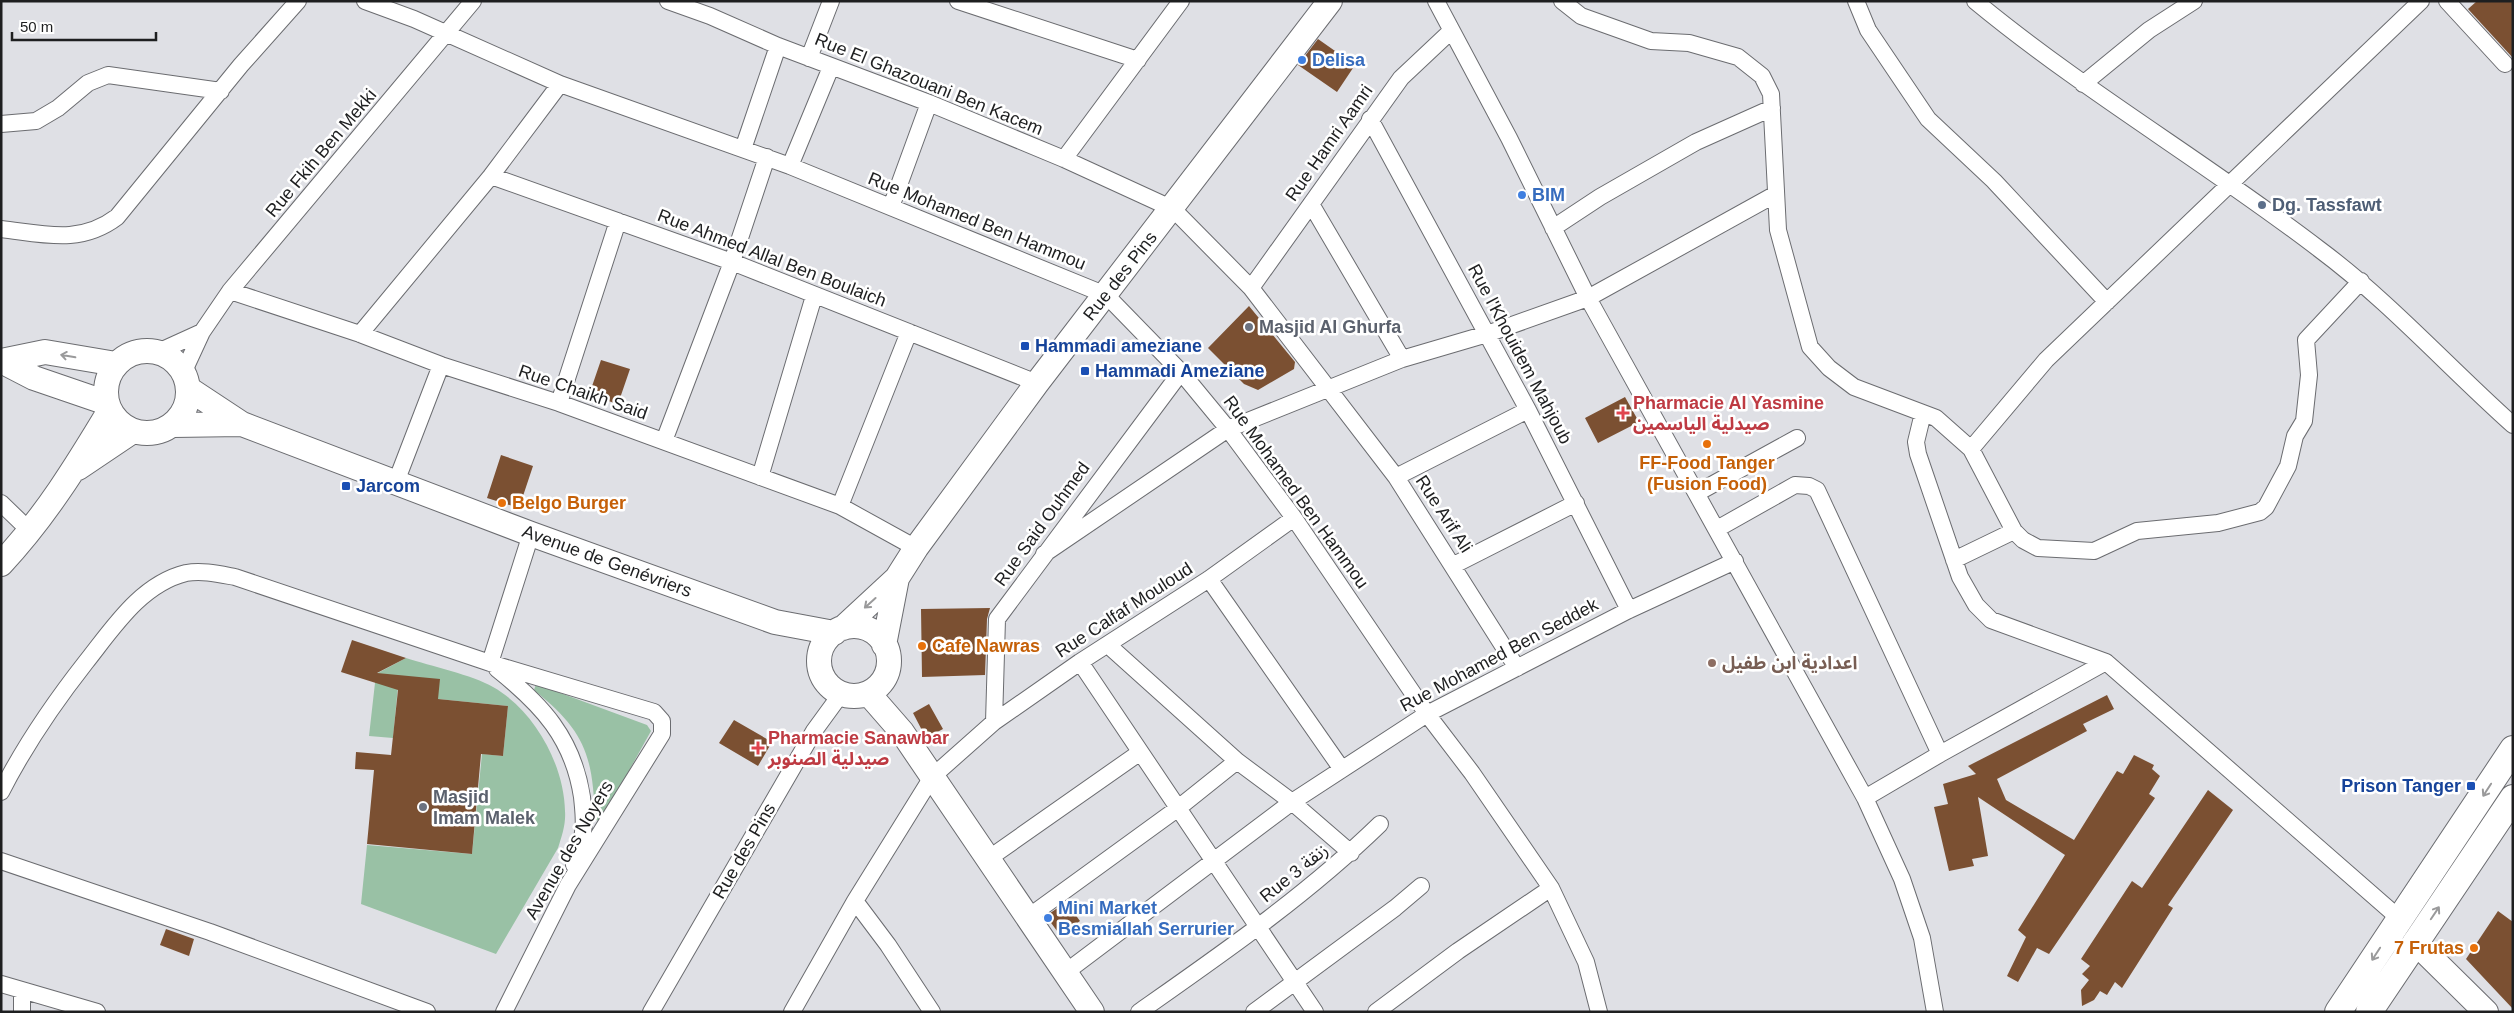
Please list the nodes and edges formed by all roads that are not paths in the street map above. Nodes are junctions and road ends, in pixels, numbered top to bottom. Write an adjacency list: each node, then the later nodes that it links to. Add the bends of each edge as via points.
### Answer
1 (298, 1): 26 (street)
2 (365, 1): 18 (street, Rue Mohamed Ben Hammou)
3 (473, 1): 18 (street, Rue Fkih Ben Mekki)
4 (668, 1): 19 (street, Rue El Ghazouani Ben Kacem)
5 (831, 1): 20 (street)
6 (958, 1): 21 (street)
7 (1181, 1): 21 (street)
8 (1330, 1): 40 (street, Rue des Pins)
9 (1436, 1): 17 (street)
10 (1562, 1): 16 (street)
11 (1856, 1): 51 (street, via 1868,30 1928,119 1994,180)
12 (1975, 1): 25 (street, via 2019,38)
13 (2194, 1): 25 (street, via 2149,30)
14 (2421, 1): 36 (street)
15 (2447, 1): 22 (street)
16 (1579, 9): 28 (street, via 1650,41 1689,43 1738,57 1762,76 1771,94)
17 (1451, 31): 29 (street, Rue Hamri Aamri, via 1401,78); 42 (street)
18 (445, 34): 24 (street, Rue Mohamed Ben Hammou); 47 (street, Rue Fkih Ben Mekki)
19 (778, 46): 20 (street, Rue El Ghazouani Ben Kacem); 31 (street)
20 (809, 58): 23 (street, Rue El Ghazouani Ben Kacem)
21 (1138, 60): 33 (street)
22 (2505, 64)
23 (831, 67): 27 (street, Rue El Ghazouani Ben Kacem); 34 (street)
24 (560, 84): 31 (street, Rue Mohamed Ben Hammou); 35 (street)
25 (2083, 84): 36 (street)
26 (221, 91): 30 (street, via 108,75 88,83 54,111 36,121); 43 (street, via 132,202 104,228 63,237)
27 (929, 104): 33 (street, Rue El Ghazouani Ben Kacem); 39 (street)
28 (1772, 108): 37 (street); 42 (street, via 1696,142)
29 (1370, 119): 38 (street, Rue Hamri Aamri); 55 (street, Rue l'Khouidem Mahjoub)
30 (1, 124)
31 (743, 148): 32 (street, Rue Mohamed Ben Hammou)
32 (767, 158): 34 (street, Rue Mohamed Ben Hammou); 44 (street)
33 (1064, 159): 40 (street, Rue El Ghazouani Ben Kacem)
34 (790, 166): 39 (street, Rue Mohamed Ben Hammou)
35 (491, 176): 41 (street, Rue Ahmed Allal Ben Boulaich); 54 (street)
36 (2229, 184): 45 (street); 51 (street)
37 (1776, 194): 50 (street); 68 (street, via 1778,230 1810,347 1828,368 1854,387)
38 (1311, 204): 46 (street, Rue Hamri Aamri); 57 (street)
39 (891, 207): 48 (street, Rue Mohamed Ben Hammou)
40 (1172, 209): 46 (street, Rue Arif Ali); 48 (street, Rue des Pins)
41 (618, 221): 44 (street, Rue Ahmed Allal Ben Boulaich); 65 (street)
42 (1553, 228): 50 (street)
43 (1, 229)
44 (732, 262): 49 (street, Rue Ahmed Allal Ben Boulaich); 75 (street)
45 (2360, 281): 71 (street); 87 (street, via 2306,340 2309,375 2304,421 2295,436 2288,466 2260,512 2218,523 2137,531 2094,551 2038,548)
46 (1251, 288): 64 (street, Rue Arif Ali)
47 (230, 291): 52 (street, Rue Fkih Ben Mekki); 54 (street, Rue Chaikh Said)
48 (1106, 295): 61 (street, Rue Mohamed Ben Hammou); 63 (street, Rue des Pins)
49 (814, 296): 53 (street, Rue Ahmed Allal Ben Boulaich); 79 (street)
50 (1588, 298): 55 (street); 81 (street)
51 (2107, 302): 76 (street, via 2046,360)
52 (202, 332): 56 (street); 62 (street, Rue Fkih Ben Mekki)
53 (909, 332): 63 (street, Rue Ahmed Allal Ben Boulaich); 84 (street)
54 (360, 334): 60 (street, Rue Chaikh Said)
55 (1487, 334): 57 (street); 67 (street, Rue l'Khouidem Mahjoub)
56 (158, 352): 59 (street, via 143,350); 62 (street, via 177,363)
57 (1402, 359): 64 (street)
58 (1, 361): 59 (street, one-way to 58, via 45,352); 66 (street, via 34,378)
59 (116, 364): 66 (street, via 105,389)
60 (441, 366): 65 (street, Rue Chaikh Said); 80 (street)
61 (1181, 372): 72 (street, Rue Mohamed Ben Hammou); 91 (street, Rue Said Ouhmed)
62 (186, 380): 69 (street, Avenue de Genévriers); 70 (street, via 187,402)
63 (1037, 383): 90 (street, Rue des Pins)
64 (1330, 388): 72 (street); 78 (street, Rue Arif Ali)
65 (559, 403): 75 (street, Rue Chaikh Said)
66 (108, 407): 73 (street, via 122,425); 77 (street)
67 (1528, 410): 78 (street); 83 (street, Rue l'Khouidem Mahjoub)
68 (1923, 413): 76 (street, via 1936,418); 92 (street, via 1916,442 1918,454)
69 (242, 424): 70 (street, Avenue de Genévriers); 80 (street, Avenue de Genévriers)
70 (173, 425): 73 (street, via 152,433)
71 (2513, 425)
72 (1228, 429): 85 (street, Rue Mohamed Ben Hammou); 91 (street)
73 (133, 431): 77 (street)
74 (1797, 438): 81 (street)
75 (664, 441): 79 (street, Rue Chaikh Said)
76 (1971, 449): 87 (street)
77 (73, 472): 88 (street)
78 (1396, 476): 95 (street, Rue Arif Ali)
79 (760, 477): 84 (street, Rue Chaikh Said)
80 (396, 482): 89 (street, Avenue de Genévriers)
81 (1698, 493): 86 (street)
82 (1, 503): 88 (street)
83 (1576, 503): 95 (street); 98 (street, Rue l'Khouidem Mahjoub)
84 (840, 506): 90 (street, Rue Chaikh Said)
85 (1294, 518): 97 (street, Rue Calfaf Mouloud); 110 (street, Rue Mohamed Ben Hammou)
86 (1718, 529): 93 (street); 114 (street, via 1796,485 1818,490)
87 (2014, 531): 92 (street)
88 (31, 532): 94 (street)
89 (531, 534): 99 (street, Avenue de Genévriers); 106 (street)
90 (916, 548): 96 (street, Rue des Pins)
91 (1044, 554): 111 (street, Rue Said Ouhmed, via 997,619)
92 (1954, 560): 105 (street, via 1976,605 1991,620)
93 (1735, 561): 98 (street, Rue Mohamed Ben Seddek); 119 (street)
94 (1, 564)
95 (1454, 565): 107 (street, Rue Arif Ali)
96 (897, 578): 100 (street, Rue des Pins, one-way to 100); 101 (street, Rue des Pins)
97 (1209, 579): 102 (street, Rue Calfaf Mouloud); 116 (street)
98 (1629, 610): 107 (street, Rue Mohamed Ben Seddek)
99 (775, 622): 100 (street, Avenue de Genévriers); 103 (street, Avenue de Genévriers)
100 (838, 630): 101 (street, via 862,628 879,637); 103 (street, via 827,639)
101 (884, 645): 108 (street, via 888,667 884,678)
102 (1108, 645): 104 (street, Rue Calfaf Mouloud); 115 (street)
103 (819, 657): 109 (street, via 822,675)
104 (1080, 662): 111 (street, Rue Calfaf Mouloud); 113 (street)
105 (2106, 662): 114 (street); 133 (street)
106 (490, 663): 118 (street, via 235,576 209,572 167,580 121,617 51,706); 128 (street, via 521,687 541,708 561,732 572,758 580,783 584,831); 128 (street, Avenue des Noyers, via 654,712 662,720 662,734)
107 (1517, 668): 110 (street, Rue Mohamed Ben Seddek)
108 (868, 693): 109 (street); 117 (street, via 902,732)
109 (841, 694): 144 (street, Rue des Pins, via 814,731)
110 (1427, 714): 116 (street, Rue Mohamed Ben Seddek); 130 (street, Rue Mohamed Ben Hammou)
111 (994, 722): 117 (street, Rue Calfaf Mouloud)
112 (2513, 749): 133 (main road, one-way to 133)
113 (1139, 752): 122 (street); 125 (street)
114 (1940, 754): 119 (street)
115 (1237, 761): 121 (street); 122 (street)
116 (1341, 768): 121 (street, Rue Mohamed Ben Seddek)
117 (932, 778): 125 (street); 131 (street, Rue Calfaf Mouloud)
118 (1, 792)
119 (1865, 798): 153 (street, via 1902,879 1922,938)
120 (2513, 798): 135 (main road, one-way to 120)
121 (1292, 802): 124 (street); 127 (street, Rue Mohamed Ben Seddek)
122 (1178, 809): 127 (street); 132 (street)
123 (1380, 824): 124 (street, Rue 3 زنقة)
124 (1351, 853): 134 (street, Rue 3 زنقة)
125 (988, 859): 132 (street)
126 (1, 861): 142 (street, via 210,932)
127 (1213, 862): 134 (street); 136 (street, Rue Mohamed Ben Seddek)
128 (568, 885): 143 (street, Avenue des Noyers)
129 (1421, 886): 137 (street)
130 (1551, 888): 151 (street); 152 (street, Rue Mohamed Ben Hammou, via 1586,962)
131 (855, 901): 145 (street, Rue Calfaf Mouloud); 146 (street)
132 (1027, 918): 136 (street)
133 (2400, 919): 154 (main road, one-way to 154)
134 (1258, 928): 137 (street); 148 (street, Rue 3 زنقة)
135 (2415, 942): 155 (main road); 156 (street)
136 (1066, 972): 147 (street)
137 (1294, 983): 149 (street); 150 (street)
138 (1, 984): 139 (street)
139 (22, 991): 140 (street); 141 (street)
140 (22, 1012)
141 (97, 1012)
142 (428, 1012)
143 (504, 1012)
144 (651, 1012)
145 (792, 1012)
146 (932, 1012)
147 (1092, 1012)
148 (1139, 1012)
149 (1254, 1012)
150 (1315, 1012)
151 (1376, 1012)
152 (1599, 1012)
153 (1935, 1012)
154 (2338, 1012)
155 (2369, 1012)
156 (2486, 1012)

